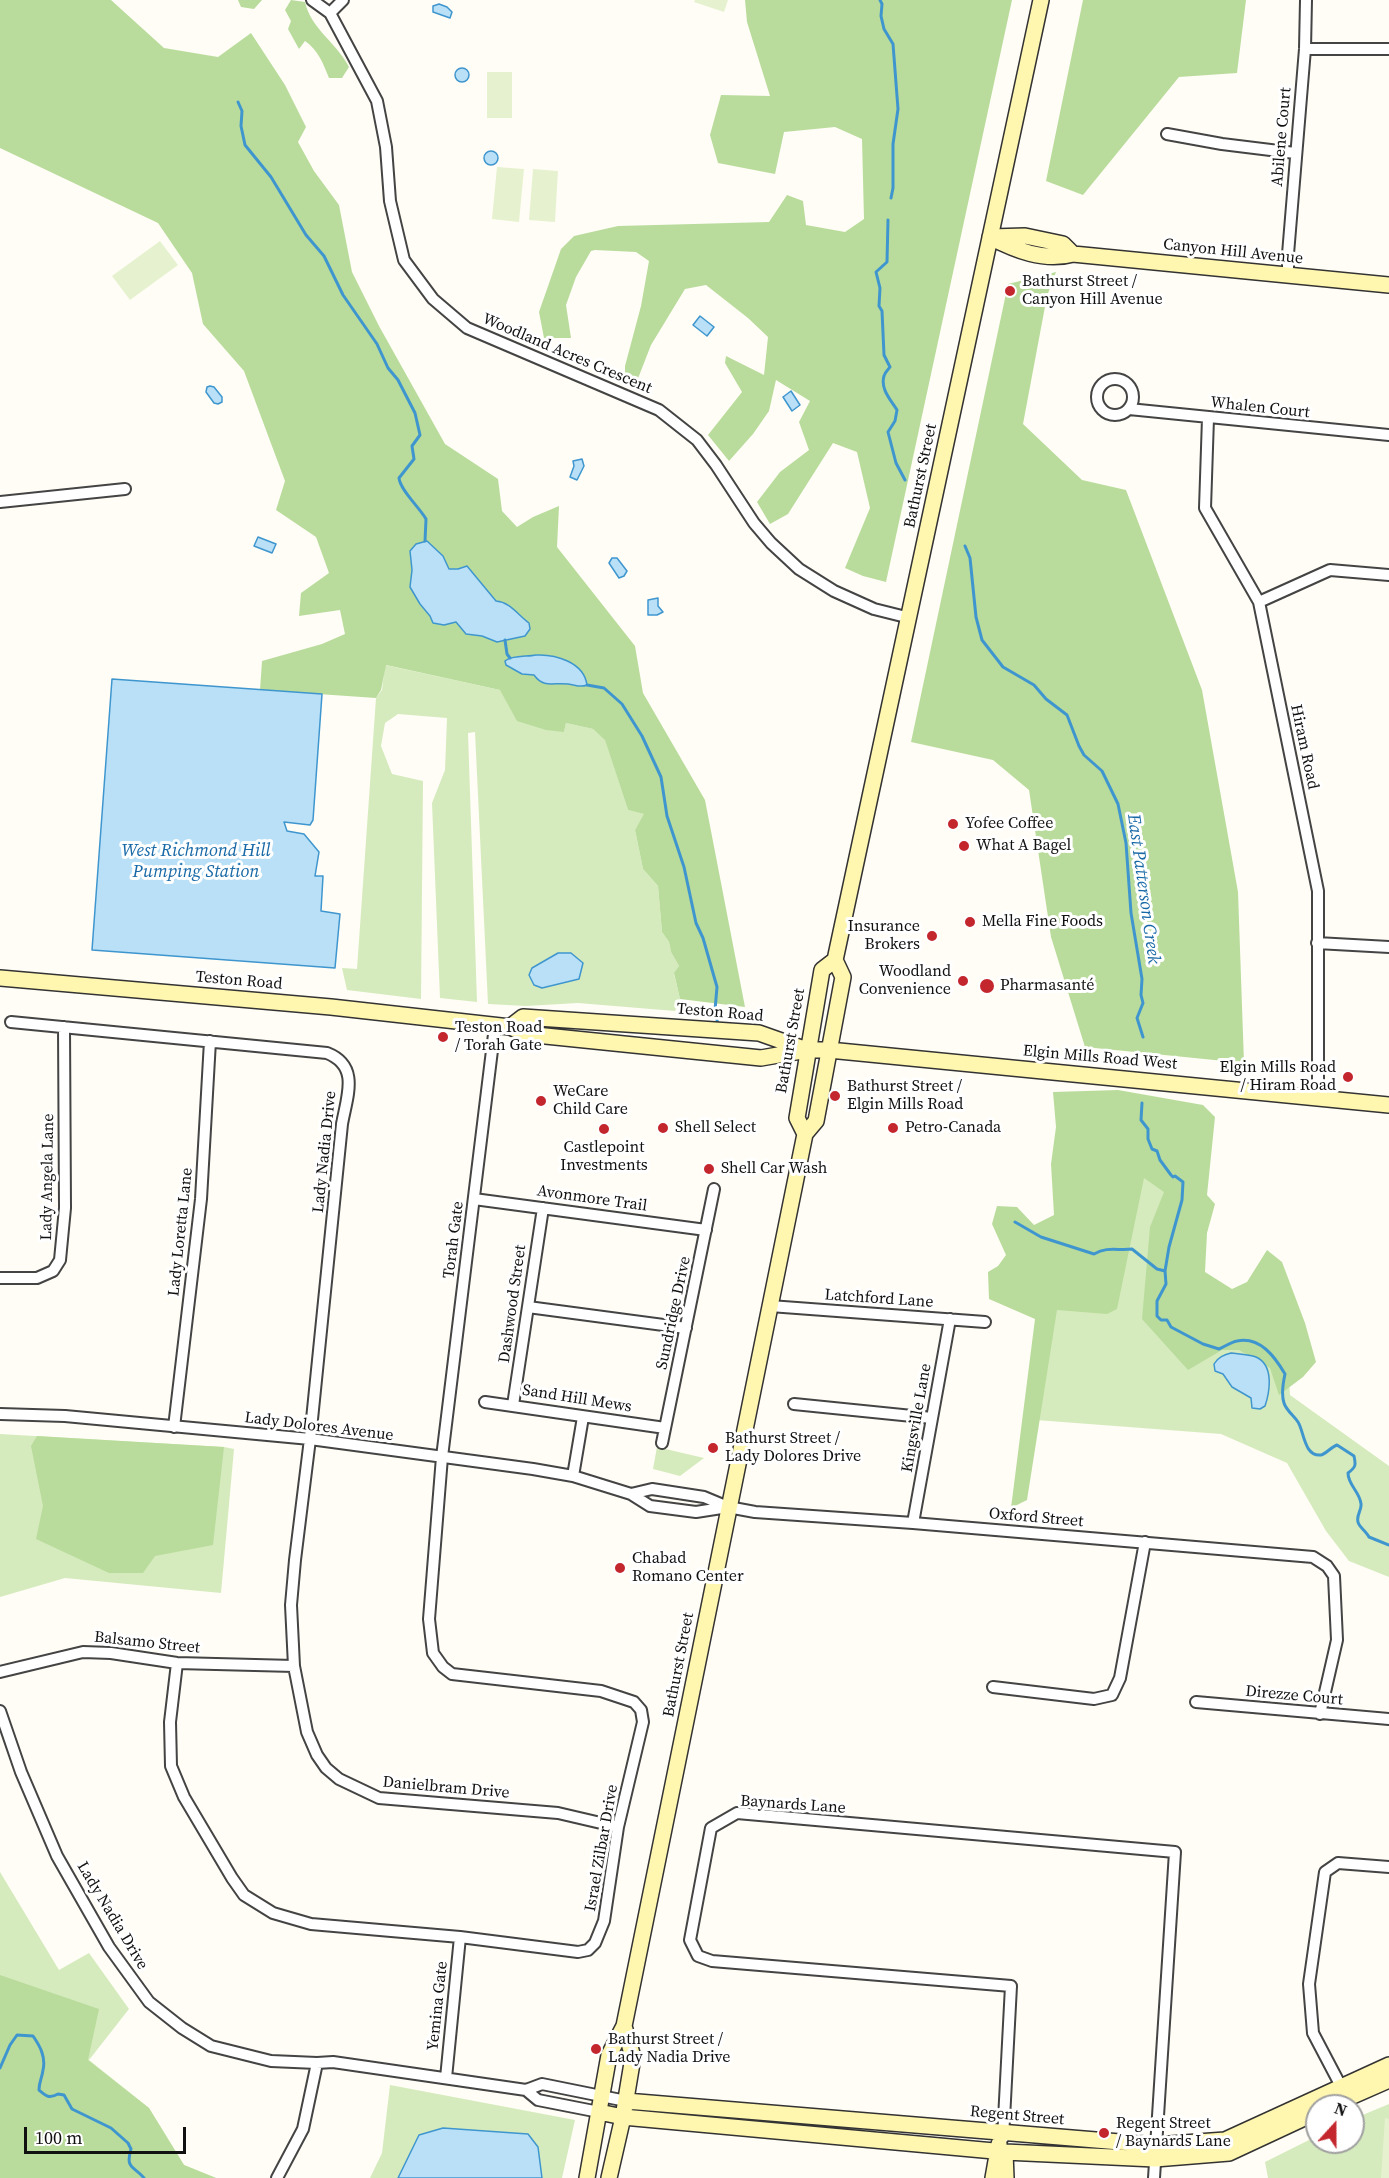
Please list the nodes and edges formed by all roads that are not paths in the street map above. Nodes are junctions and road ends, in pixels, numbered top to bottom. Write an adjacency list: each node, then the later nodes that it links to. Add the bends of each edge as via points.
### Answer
1 (312, 0): 5 (street, Woodland Acres Crescent)
2 (343, 0): 5 (street)
3 (1041, 0): 10 (main road, Bathurst Street)
4 (1306, 0): 6 (street, Abilene Court)
5 (330, 13): 20 (street, Woodland Acres Crescent, via 377,101 390,201 404,260 432,299 467,328 659,410 697,440 754,523 799,569 874,609)
6 (1305, 49): 7 (street); 9 (street, Abilene Court)
7 (1389, 49)
8 (1167, 134): 9 (street)
9 (1296, 153): 11 (street, Abilene Court)
10 (990, 237): 11 (main road, Canyon Hill Avenue, via 1016,250 1059,258 1073,254); 20 (main road, Bathurst Street)
11 (1288, 276): 12 (main road, Canyon Hill Avenue)
12 (1389, 285)
13 (1129, 409): 14 (street, Whalen Court)
14 (1208, 418): 15 (street, Whalen Court); 19 (street, Hiram Road, via 1205,508)
15 (1389, 435)
16 (125, 489): 17 (street)
17 (0, 502)
18 (1389, 575): 19 (street, via 1330,570)
19 (1259, 603): 21 (street, Hiram Road, via 1318,891)
20 (910, 618): 23 (main road, Bathurst Street)
21 (1317, 942): 22 (street); 31 (street, Hiram Road)
22 (1389, 947)
23 (835, 960): 29 (main road, Bathurst Street, via 822,970); 30 (main road, Bathurst Street, via 843,977)
24 (0, 978): 26 (main road, Teston Road)
25 (11, 1022): 27 (street, Lady Nadia Drive)
26 (503, 1026): 29 (main road, Teston Road, via 526,1034 761,1058); 29 (main road, Teston Road, via 524,1017 759,1033); 35 (street, Torah Gate)
27 (64, 1027): 28 (street, Lady Nadia Drive); 38 (street, Lady Angela Lane, via 65,1208 60,1260 53,1271 37,1278)
28 (210, 1041): 50 (street, Lady Loretta Lane, via 201,1199); 52 (street, Lady Nadia Drive, via 327,1053 339,1057 349,1077)
29 (807, 1050): 30 (main road, Elgin Mills Road West); 33 (main road, Bathurst Street, via 797,1118)
30 (830, 1050): 31 (main road, Elgin Mills Road West); 33 (main road, Bathurst Street, via 816,1121)
31 (1318, 1097): 32 (main road, Elgin Mills Road West)
32 (1389, 1105)
33 (805, 1134): 39 (main road, Bathurst Street)
34 (714, 1189): 37 (street, Sundridge Drive)
35 (474, 1199): 36 (street, Avonmore Trail); 54 (street, Torah Gate)
36 (543, 1208): 37 (street, Avonmore Trail); 40 (street, Dashwood Street)
37 (706, 1230): 43 (street, Sundridge Drive)
38 (0, 1278)
39 (770, 1306): 41 (street, Latchford Lane); 57 (main road, Bathurst Street)
40 (528, 1307): 43 (street); 46 (street, Dashwood Street)
41 (950, 1320): 42 (street, Latchford Lane); 49 (street, Kingsville Lane)
42 (985, 1322)
43 (686, 1328): 51 (street, Sundridge Drive)
44 (485, 1402): 46 (street, Sand Hill Mews)
45 (794, 1404): 49 (street)
46 (513, 1405): 48 (street, Sand Hill Mews)
47 (0, 1414): 50 (street, Lady Dolores Avenue)
48 (583, 1417): 51 (street, Sand Hill Mews); 55 (street)
49 (932, 1418): 58 (street, Kingsville Lane)
50 (174, 1427): 52 (street, Lady Dolores Avenue)
51 (665, 1428): 53 (street, Sundridge Drive)
52 (310, 1439): 54 (street, Lady Dolores Avenue); 61 (street, Danielbram Drive, via 291,1605)
53 (662, 1443)
54 (442, 1457): 55 (street, Lady Dolores Avenue); 68 (street, Israel Zilbar Drive, via 429,1619 433,1653 453,1674 601,1691 634,1702 641,1710 643,1722)
55 (573, 1476): 56 (street, Lady Dolores Avenue)
56 (631, 1494): 57 (street, Lady Dolores Avenue, via 652,1489 704,1497); 57 (street, Lady Dolores Avenue, via 650,1506 696,1512)
57 (728, 1507): 58 (street, Oxford Street); 71 (main road, Bathurst Street)
58 (913, 1523): 59 (street, Oxford Street)
59 (1145, 1542): 63 (street, via 1120,1678 1112,1695 1094,1699); 66 (street, Oxford Street, via 1314,1557 1327,1566 1334,1576 1337,1640)
60 (177, 1663): 61 (street, Balsamo Street); 62 (street, Balsamo Street, via 83,1652); 70 (street, Israel Zilbar Drive, via 170,1722 171,1766 189,1805 244,1895 273,1913 311,1924)
61 (294, 1666): 68 (street, Danielbram Drive, via 307,1732 317,1755 339,1779 362,1792 379,1798 558,1813)
62 (0, 1672)
63 (993, 1687)
64 (1196, 1702): 66 (street, Direzze Court)
65 (0, 1711): 72 (street, Lady Nadia Drive, via 57,1856 109,1947 148,2002 211,2046 271,2061)
66 (1320, 1714): 67 (street, Direzze Court)
67 (1389, 1719)
68 (618, 1827): 70 (street, Israel Zilbar Drive, via 604,1921 588,1950 578,1952)
69 (1389, 1867): 77 (street, via 1338,1863 1325,1872 1310,1984 1312,2023)
70 (460, 1937): 74 (street, Yemina Gate)
71 (624, 2026): 78 (main road, Bathurst Street, via 609,2055); 79 (main road, Bathurst Street, via 633,2057)
72 (317, 2063): 74 (street, Lady Nadia Drive); 86 (street, via 303,2129)
73 (1389, 2065): 77 (main road, Regent Street)
74 (446, 2078): 76 (street, Lady Nadia Drive)
75 (1389, 2080): 77 (main road, Regent Street)
76 (526, 2090): 78 (street, Lady Nadia Drive, via 542,2084); 80 (street, Lady Nadia Drive, via 538,2100)
77 (1344, 2093): 85 (main road, Regent Street, via 1225,2140)
78 (602, 2096): 79 (street, Lady Nadia Drive); 80 (main road, Bathurst Street)
79 (626, 2101): 81 (main road, Bathurst Street); 83 (main road, Regent Street)
80 (599, 2112): 81 (main road, Regent Street); 87 (main road, Bathurst Street)
81 (623, 2117): 84 (main road, Regent Street); 88 (main road, Bathurst Street)
82 (1305, 2118): 85 (main road, Regent Street, via 1229,2153)
83 (1003, 2133): 84 (main road); 85 (main road, Regent Street); 85 (street, Baynards Lane, via 1011,1986 712,1961 699,1956 690,1940 711,1828 737,1813 1175,1852)
84 (1001, 2152): 85 (main road, Regent Street); 89 (main road); 90 (main road)
85 (1156, 2152): 91 (street)
86 (277, 2178)
87 (587, 2178)
88 (609, 2178)
89 (993, 2178)
90 (1006, 2178)
91 (1154, 2178)

